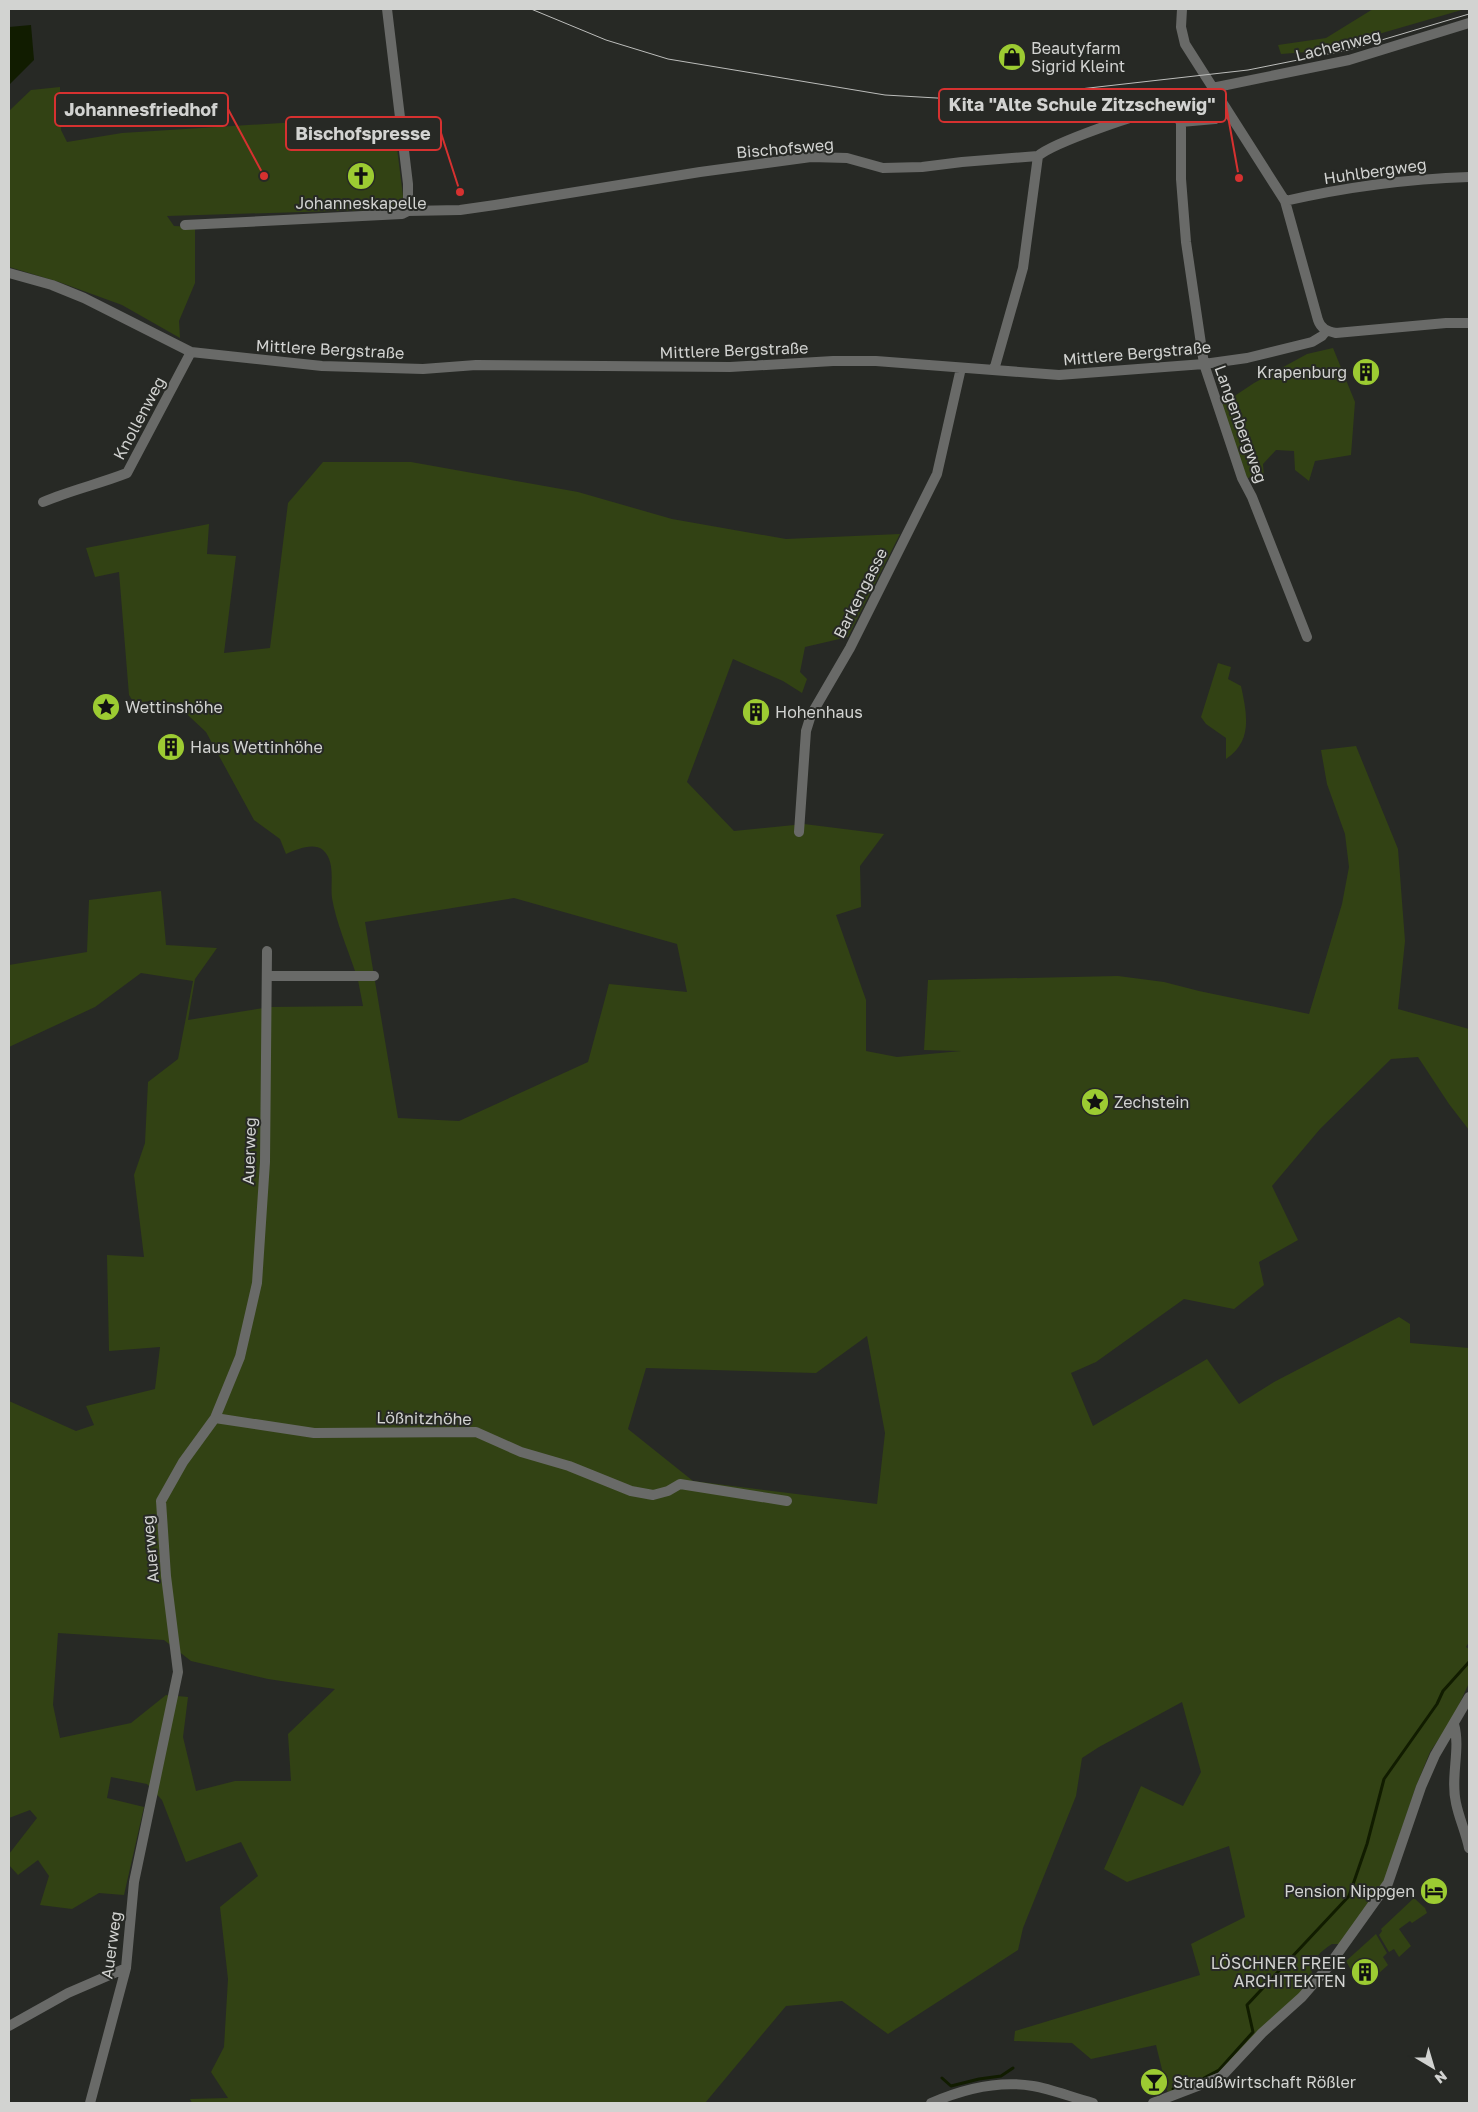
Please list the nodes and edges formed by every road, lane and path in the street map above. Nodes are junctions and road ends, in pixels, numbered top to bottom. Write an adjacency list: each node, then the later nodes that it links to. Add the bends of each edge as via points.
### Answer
1 (387, 9): 11 (street, via 408,184)
2 (1182, 9): 4 (street, via 1181,27 1185,44)
3 (1469, 24): 4 (street, Lachenweg, via 1349,60)
4 (1212, 88): 6 (street)
5 (1173, 94): 7 (street)
6 (1228, 112): 7 (street, via 1215,119); 10 (street)
7 (1181, 122): 8 (street, Bischofsweg, via 1172,112 1164,110 1143,114 1061,143); 17 (street, Langenbergweg, via 1186,242)
8 (1038, 156): 11 (street, Bischofsweg, via 883,168 847,158 812,157 460,210); 19 (street, via 1022,268)
9 (1469, 176): 10 (street, Huhlbergweg, via 1382,183)
10 (1285, 201): 15 (street, via 1318,320)
11 (408, 211): 12 (street, Bischofsweg, via 402,214)
12 (185, 225)
13 (9, 273): 16 (street, Mittlere Bergstraße, via 84,298)
14 (1469, 323): 15 (street, via 1336,333)
15 (1326, 331): 17 (street, Mittlere Bergstraße, via 1312,342 1247,358)
16 (191, 352): 18 (street, Mittlere Bergstraße, via 313,365 423,369 476,366 730,367 833,361); 20 (street, Knollenweg, via 127,473)
17 (1204, 364): 19 (street, Mittlere Bergstraße, via 1058,375); 21 (street, Langenbergweg, via 1242,478)
18 (961, 368): 19 (street, Mittlere Bergstraße); 22 (street, Barkengasse, via 937,474 850,648 811,715 806,731)
19 (994, 370)
20 (43, 502)
21 (1307, 637)
22 (799, 832)
23 (267, 951): 24 (street, Auerweg)
24 (267, 976): 25 (street); 26 (street, Auerweg, via 265,1162 257,1283 240,1357)
25 (374, 976)
26 (215, 1418): 27 (street, Lößnitzhöhe, via 314,1433 476,1432 521,1452 569,1466 631,1491 653,1495 680,1484); 31 (street, Auerweg, via 183,1462 161,1501 178,1672 134,1882)
27 (787, 1501)
28 (1469, 1697): 29 (street)
29 (1454, 1724): 30 (street, via 1458,1737 1455,1802); 36 (street, via 1421,1787 1388,1883 1328,1967 1221,2077)
30 (1469, 1848)
31 (126, 1968): 32 (street, via 68,1993); 34 (street, Auerweg)
32 (9, 2026)
33 (936, 2102): 35 (street, via 965,2091 1008,2083 1035,2086)
34 (90, 2103)
35 (1093, 2103)
36 (1153, 2103)

